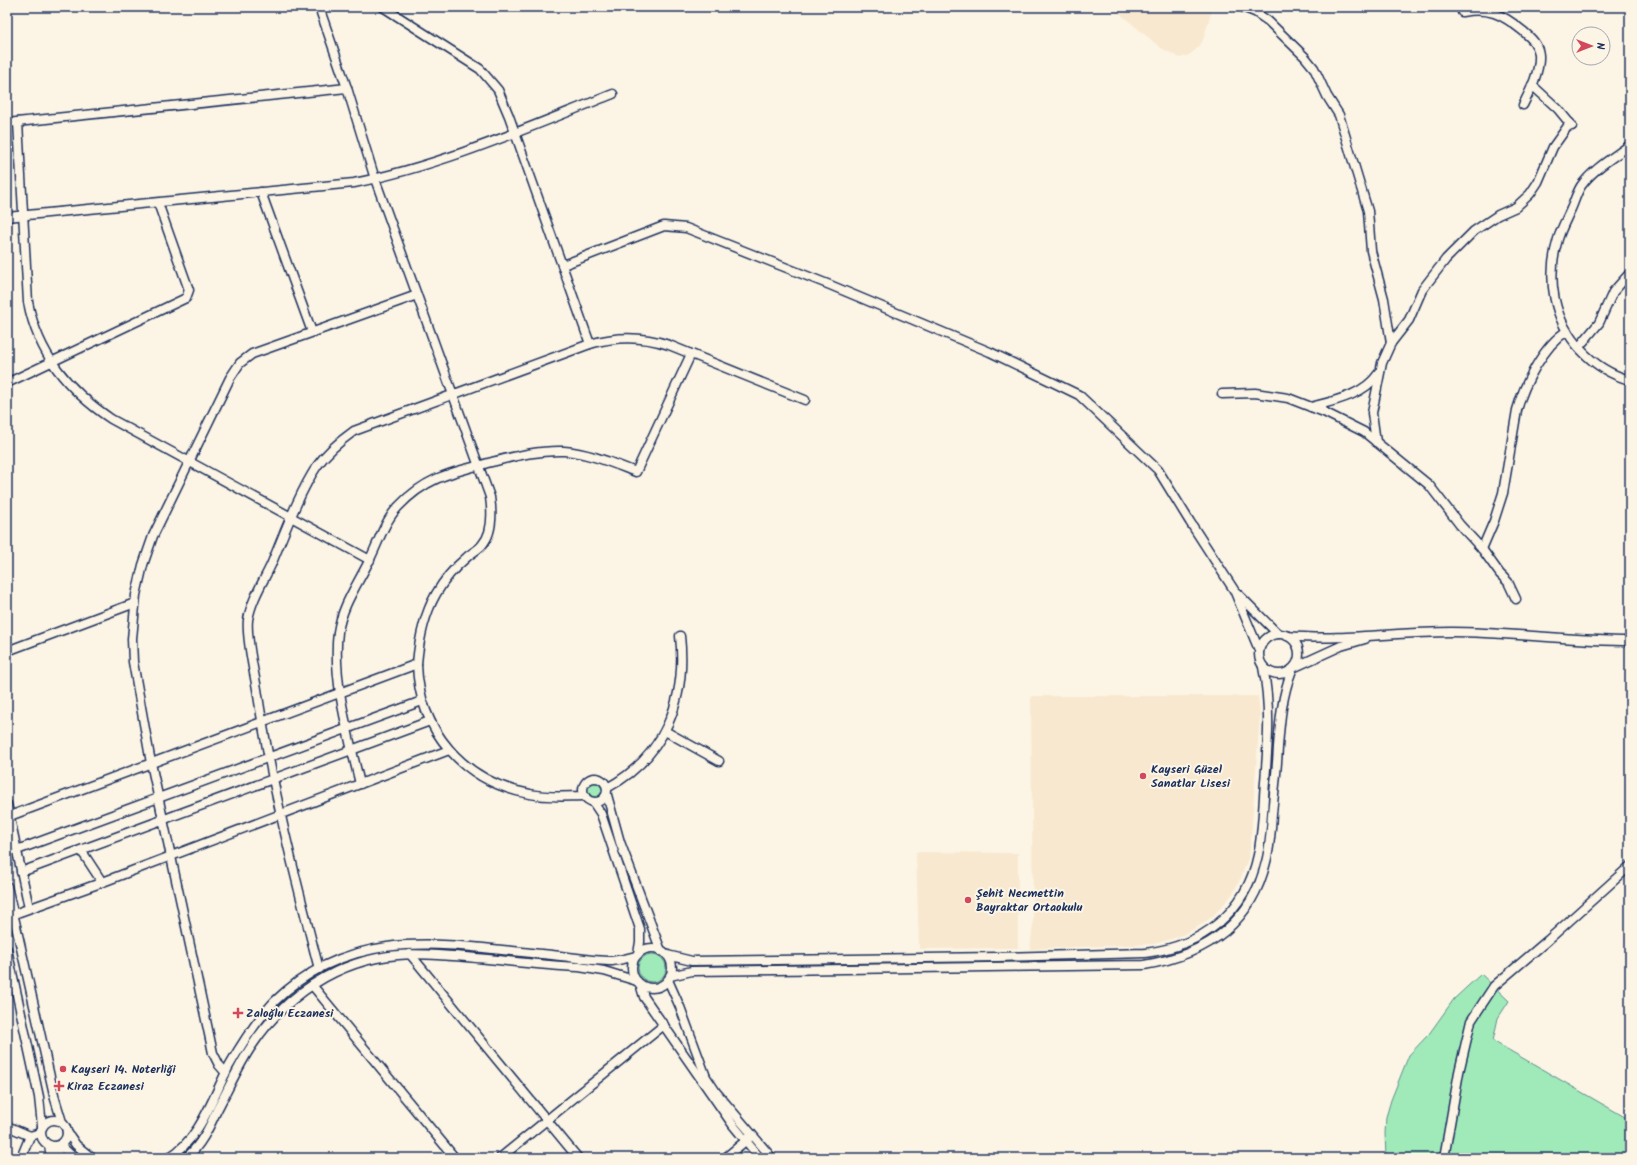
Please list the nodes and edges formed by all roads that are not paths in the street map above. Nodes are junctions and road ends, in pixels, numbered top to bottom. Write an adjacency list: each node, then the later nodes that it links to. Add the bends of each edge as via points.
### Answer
1 (319, 7): 6 (street)
2 (383, 7): 11 (street, via 480,69 498,90)
3 (1242, 7): 24 (street, via 1268,21 1305,57 1314,68 1339,116 1368,211 1371,251 1384,299)
4 (1462, 12): 5 (street, via 1481,10 1501,15 1534,40 1539,55)
5 (1532, 86): 8 (street); 24 (street, via 1571,124 1553,147 1530,194 1516,207 1481,225 1446,259 1422,290 1409,320)
6 (348, 88): 9 (street); 13 (street)
7 (613, 94): 11 (street)
8 (1523, 105)
9 (18, 122): 10 (street); 16 (street)
10 (7, 123)
11 (514, 132): 13 (street, via 419,167); 18 (street)
12 (1630, 145): 21 (street, via 1585,181 1577,193 1558,239 1552,286 1558,314)
13 (375, 179): 14 (street); 20 (street)
14 (261, 192): 15 (street); 22 (street)
15 (158, 203): 16 (street); 27 (street, via 188,290 186,298)
16 (24, 216): 17 (street); 27 (street, via 30,312 40,343)
17 (7, 218)
18 (563, 265): 23 (street); 41 (street, via 664,226 686,228 990,352 1079,395 1158,470)
19 (1630, 273): 25 (street, via 1613,292 1599,323)
20 (417, 295): 22 (street); 32 (street)
21 (1567, 331): 25 (street); 39 (street, via 1549,346 1522,395 1517,410 1503,493)
22 (312, 332): 36 (street, via 252,354 240,363 230,378)
23 (590, 344): 26 (street, via 614,338 635,337 657,341); 32 (street)
24 (1391, 344): 28 (street, via 1384,356)
25 (1579, 347): 29 (street, via 1600,367)
26 (691, 354): 33 (street); 37 (street, via 636,472 595,457 563,451 530,453)
27 (51, 362): 30 (street); 36 (street, via 79,393 102,412)
28 (1380, 372): 34 (street, via 1361,390); 35 (street, via 1372,413)
29 (1630, 380)
30 (7, 383)
31 (1222, 394): 34 (street, via 1255,393 1277,396)
32 (453, 395): 37 (street); 38 (street, via 354,431 346,437 318,466)
33 (805, 400)
34 (1311, 407): 35 (street, via 1364,432)
35 (1376, 442): 39 (street, via 1429,485)
36 (190, 461): 38 (street); 43 (street, via 153,536 143,565)
37 (478, 466): 40 (street, via 439,477 409,496 391,515); 51 (street, via 491,504 489,531 482,545 457,567 436,594 425,620)
38 (292, 518): 40 (street); 56 (street, via 248,620)
39 (1482, 549): 42 (street, via 1508,582)
40 (370, 560): 54 (street, via 343,610 340,621 337,653)
41 (1234, 590): 44 (street); 49 (street)
42 (1516, 599)
43 (135, 603): 50 (street); 64 (street, via 132,627 133,662)
44 (1278, 634): 47 (street); 49 (street, via 1266,639)
45 (1390, 635): 47 (street, via 1316,638); 48 (street, via 1450,632 1513,634 1569,640); 53 (street, via 1353,642)
46 (680, 636): 59 (street, via 680,684)
47 (1287, 636): 53 (street, via 1298,650 1299,659)
48 (1630, 641)
49 (1259, 650): 52 (street, via 1259,659)
50 (7, 651)
51 (417, 664): 54 (street); 55 (street)
52 (1263, 667): 53 (street, via 1275,674 1284,674); 85 (street, via 1269,730 1261,835 1255,865 1244,892 1227,915 1206,933 1188,943 1168,950 1145,953 998,958 692,960)
53 (1293, 668): 89 (street, via 1280,711 1270,843 1264,872 1253,896 1234,922 1214,940 1194,951 1144,965 692,971)
54 (340, 692): 56 (street); 58 (street)
55 (422, 701): 57 (street); 58 (street)
56 (262, 721): 62 (street); 64 (street)
57 (430, 721): 60 (street); 61 (street)
58 (348, 729): 60 (street); 62 (street)
59 (665, 731): 63 (street); 67 (street, via 641,764)
60 (352, 750): 65 (street); 66 (street)
61 (449, 750): 66 (street); 68 (street, via 481,777 507,788 540,796)
62 (269, 758): 65 (street); 69 (street)
63 (719, 761)
64 (151, 763): 69 (street); 73 (street)
65 (273, 779): 72 (street); 74 (street)
66 (360, 784): 72 (street)
67 (607, 791): 68 (street, via 601,780 591,779 584,786); 70 (street, via 599,802); 85 (street, via 620,842)
68 (585, 796): 70 (street)
69 (159, 798): 74 (street); 75 (street)
70 (593, 802): 87 (street, via 601,814 640,929)
71 (7, 804): 73 (street)
72 (280, 814): 77 (street); 88 (street)
73 (8, 817): 75 (street)
74 (163, 819): 76 (street); 77 (street)
75 (17, 850): 79 (street)
76 (81, 850): 79 (street); 80 (street)
77 (171, 855): 80 (street); 93 (street, via 213,1053)
78 (1630, 866): 116 (street, via 1494,986 1471,1021)
79 (21, 872): 82 (street)
80 (102, 882): 82 (street)
81 (7, 886): 83 (street)
82 (29, 908): 83 (street)
83 (14, 914): 95 (street)
84 (7, 949): 97 (street, via 39,1097)
85 (664, 953): 87 (street, via 656,949 647,949); 89 (street, via 672,968)
86 (410, 954): 90 (street, via 580,967 604,971); 91 (street, via 356,963); 94 (street)
87 (637, 955): 88 (street, via 613,961 412,944 366,950 343,957); 90 (street, via 632,968)
88 (319, 969): 93 (street, via 291,988 264,1013 247,1035)
89 (669, 978): 90 (street, via 657,987 648,987); 99 (street, via 706,1078)
90 (638, 982): 92 (street, via 644,997)
91 (312, 985): 109 (street, via 284,1007 260,1034 205,1134); 110 (street)
92 (664, 1025): 94 (street); 101 (street)
93 (226, 1073): 108 (street, via 194,1132 182,1149)
94 (547, 1120): 111 (street); 112 (street)
95 (62, 1122): 97 (street, via 51,1120); 98 (street)
96 (7, 1126): 100 (street)
97 (41, 1130): 100 (street); 102 (street, via 43,1140)
98 (67, 1132): 102 (street, via 65,1140); 107 (street, via 76,1145)
99 (753, 1135): 101 (street); 115 (street)
100 (30, 1136): 103 (street)
101 (746, 1140): 113 (street); 114 (street)
102 (55, 1145): 104 (street); 105 (street); 106 (street)
103 (21, 1158)
104 (51, 1158)
105 (59, 1158)
106 (74, 1158)
107 (92, 1158)
108 (168, 1158)
109 (186, 1158)
110 (455, 1158)
111 (500, 1158)
112 (578, 1158)
113 (725, 1158)
114 (760, 1158)
115 (772, 1158)
116 (1444, 1158)

